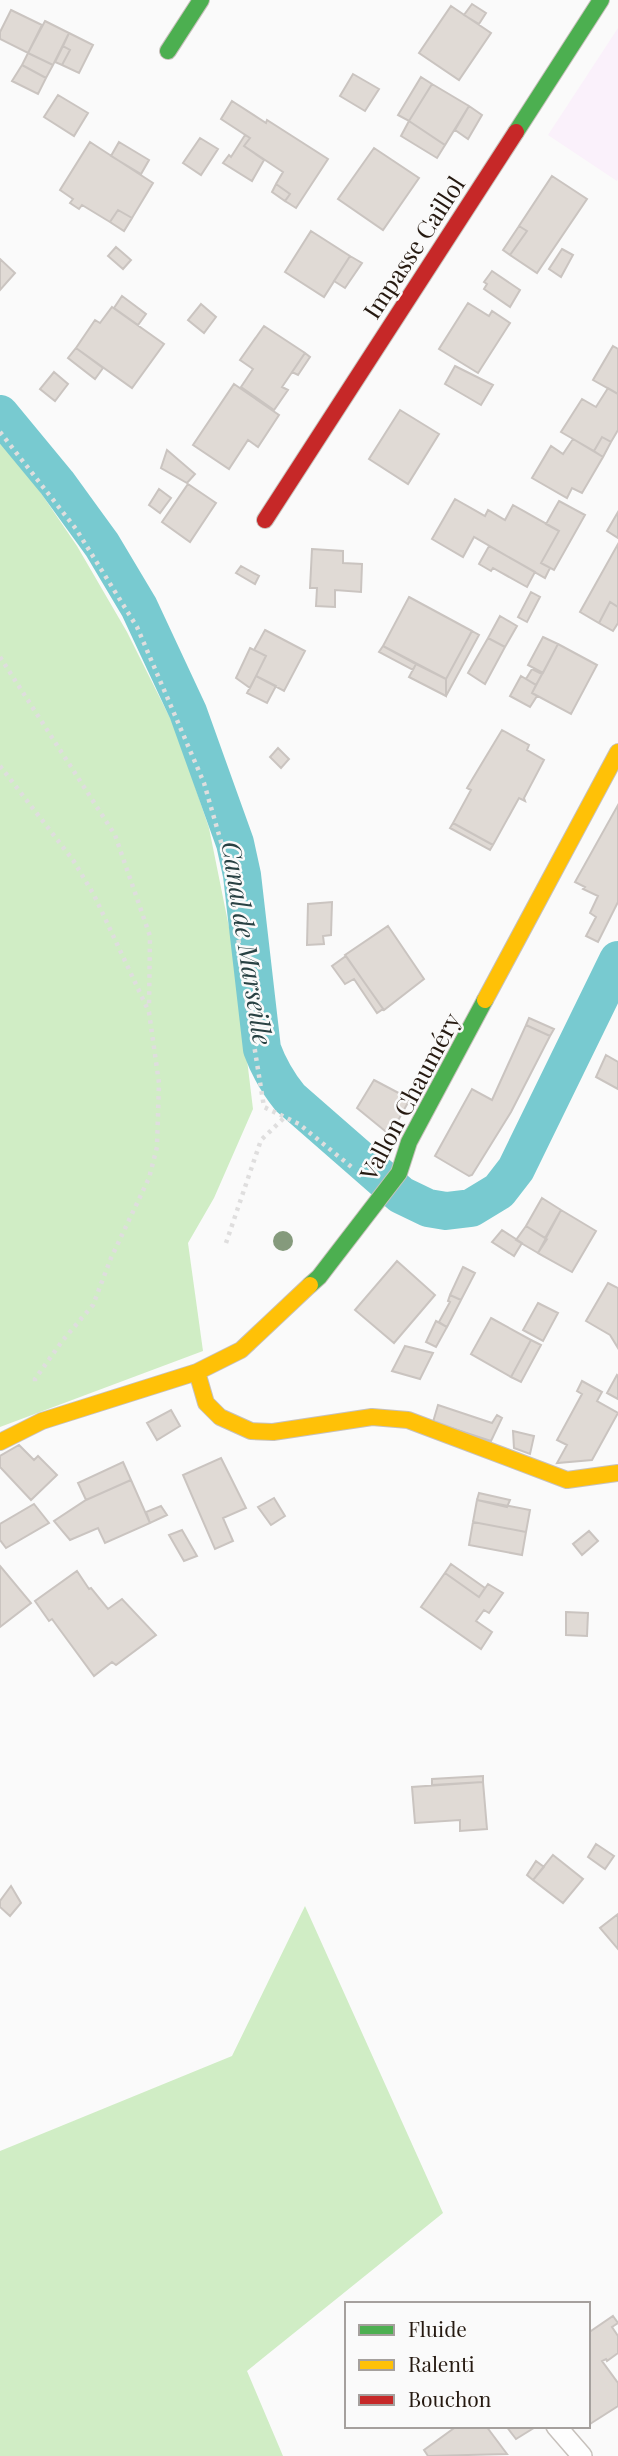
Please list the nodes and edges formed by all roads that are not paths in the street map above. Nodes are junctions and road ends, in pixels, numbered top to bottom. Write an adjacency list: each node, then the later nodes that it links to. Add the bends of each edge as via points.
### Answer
1 (201, 0): 3 (street)
2 (601, 0): 4 (street, Impasse Caillol)
3 (168, 51)
4 (265, 520)
5 (618, 752): 6 (street, Vallon Chauméry, via 409,1142 399,1173 319,1277 241,1350)
6 (197, 1372): 7 (street, Vallon Chauméry, via 43,1421); 8 (street, via 206,1403 220,1417 251,1431 273,1432 372,1417 408,1420 567,1480)
7 (0, 1442)
8 (618, 1473)
9 (558, 2428): 10 (lane)
10 (582, 2456)

